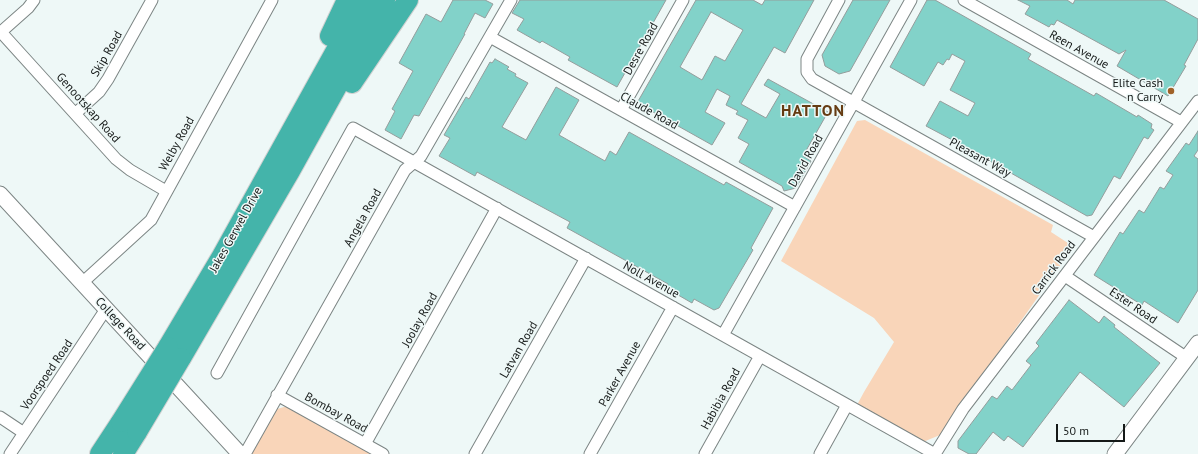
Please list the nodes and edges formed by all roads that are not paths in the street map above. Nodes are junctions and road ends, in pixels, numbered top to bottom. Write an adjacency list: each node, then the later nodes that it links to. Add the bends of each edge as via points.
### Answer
1 (34, 0): 13 (street)
2 (152, 0): 18 (street, Skip Road, via 108,79 99,92)
3 (272, 0): 22 (street, Welby Road)
4 (347, 0): 21 (highway)
5 (364, 0): 21 (highway, Jakes Gerwel Drive)
6 (385, 0): 21 (highway, Jakes Gerwel Drive)
7 (408, 0): 21 (highway)
8 (511, 0): 14 (street, Angela Road)
9 (683, 0): 17 (street, Desre Road)
10 (839, 0): 16 (street, Pleasant Way, via 807,59 806,68 812,79)
11 (911, 0): 16 (street, David Road)
12 (964, 0): 19 (street, Reen Avenue)
13 (1, 32): 18 (street, Genootskap Road)
14 (490, 38): 17 (street, Claude Road); 20 (street, Angela Road, via 422,156)
15 (1198, 101): 19 (street, Carrick Road)
16 (854, 103): 24 (street, David Road); 26 (street, Pleasant Way)
17 (621, 110): 24 (street, Claude Road)
18 (76, 114): 22 (street, Genootskap Road, via 122,164)
19 (1182, 122): 26 (street, Carrick Road)
20 (414, 162): 25 (street, Noll Avenue); 36 (street, Noll Avenue, via 353,128); 37 (street, Angela Road, via 405,170)
21 (282, 168): 40 (highway, Jakes Gerwel Drive, bridge)
22 (166, 191): 29 (street, Welby Road, via 148,224)
23 (0, 194): 29 (street, College Road)
24 (795, 207): 32 (street, David Road)
25 (497, 208): 27 (street, Noll Avenue); 42 (street, Joolay Road)
26 (1094, 237): 28 (street, Carrick Road)
27 (586, 258): 30 (street, Noll Avenue); 49 (street, Latvan Road)
28 (1064, 276): 35 (street, Ester Road); 53 (street, Carrick Road, via 960,413)
29 (82, 283): 31 (street, College Road)
30 (673, 307): 32 (street, Noll Avenue); 50 (street, Parker Avenue)
31 (106, 310): 41 (street, Voorspoed Road); 46 (street, College Road)
32 (723, 335): 34 (street, Noll Avenue)
33 (1198, 343): 35 (street)
34 (760, 356): 38 (street, Noll Avenue); 51 (street, Habibia Road)
35 (1186, 358): 54 (street)
36 (217, 373)
37 (277, 395): 42 (street, Bombay Road); 47 (street, Angela Road)
38 (848, 405): 52 (street); 53 (street, Noll Avenue)
39 (0, 417): 41 (street)
40 (129, 427): 44 (highway, Jakes Gerwel Drive); 45 (highway, Jakes Gerwel Drive)
41 (24, 433): 43 (street, Voorspoed Road)
42 (365, 444): 48 (street, Bombay Road)
43 (10, 454)
44 (100, 454)
45 (123, 454)
46 (240, 454)
47 (245, 454)
48 (383, 454)
49 (475, 454)
50 (590, 454)
51 (705, 454)
52 (820, 454)
53 (935, 454)
54 (1115, 454)

